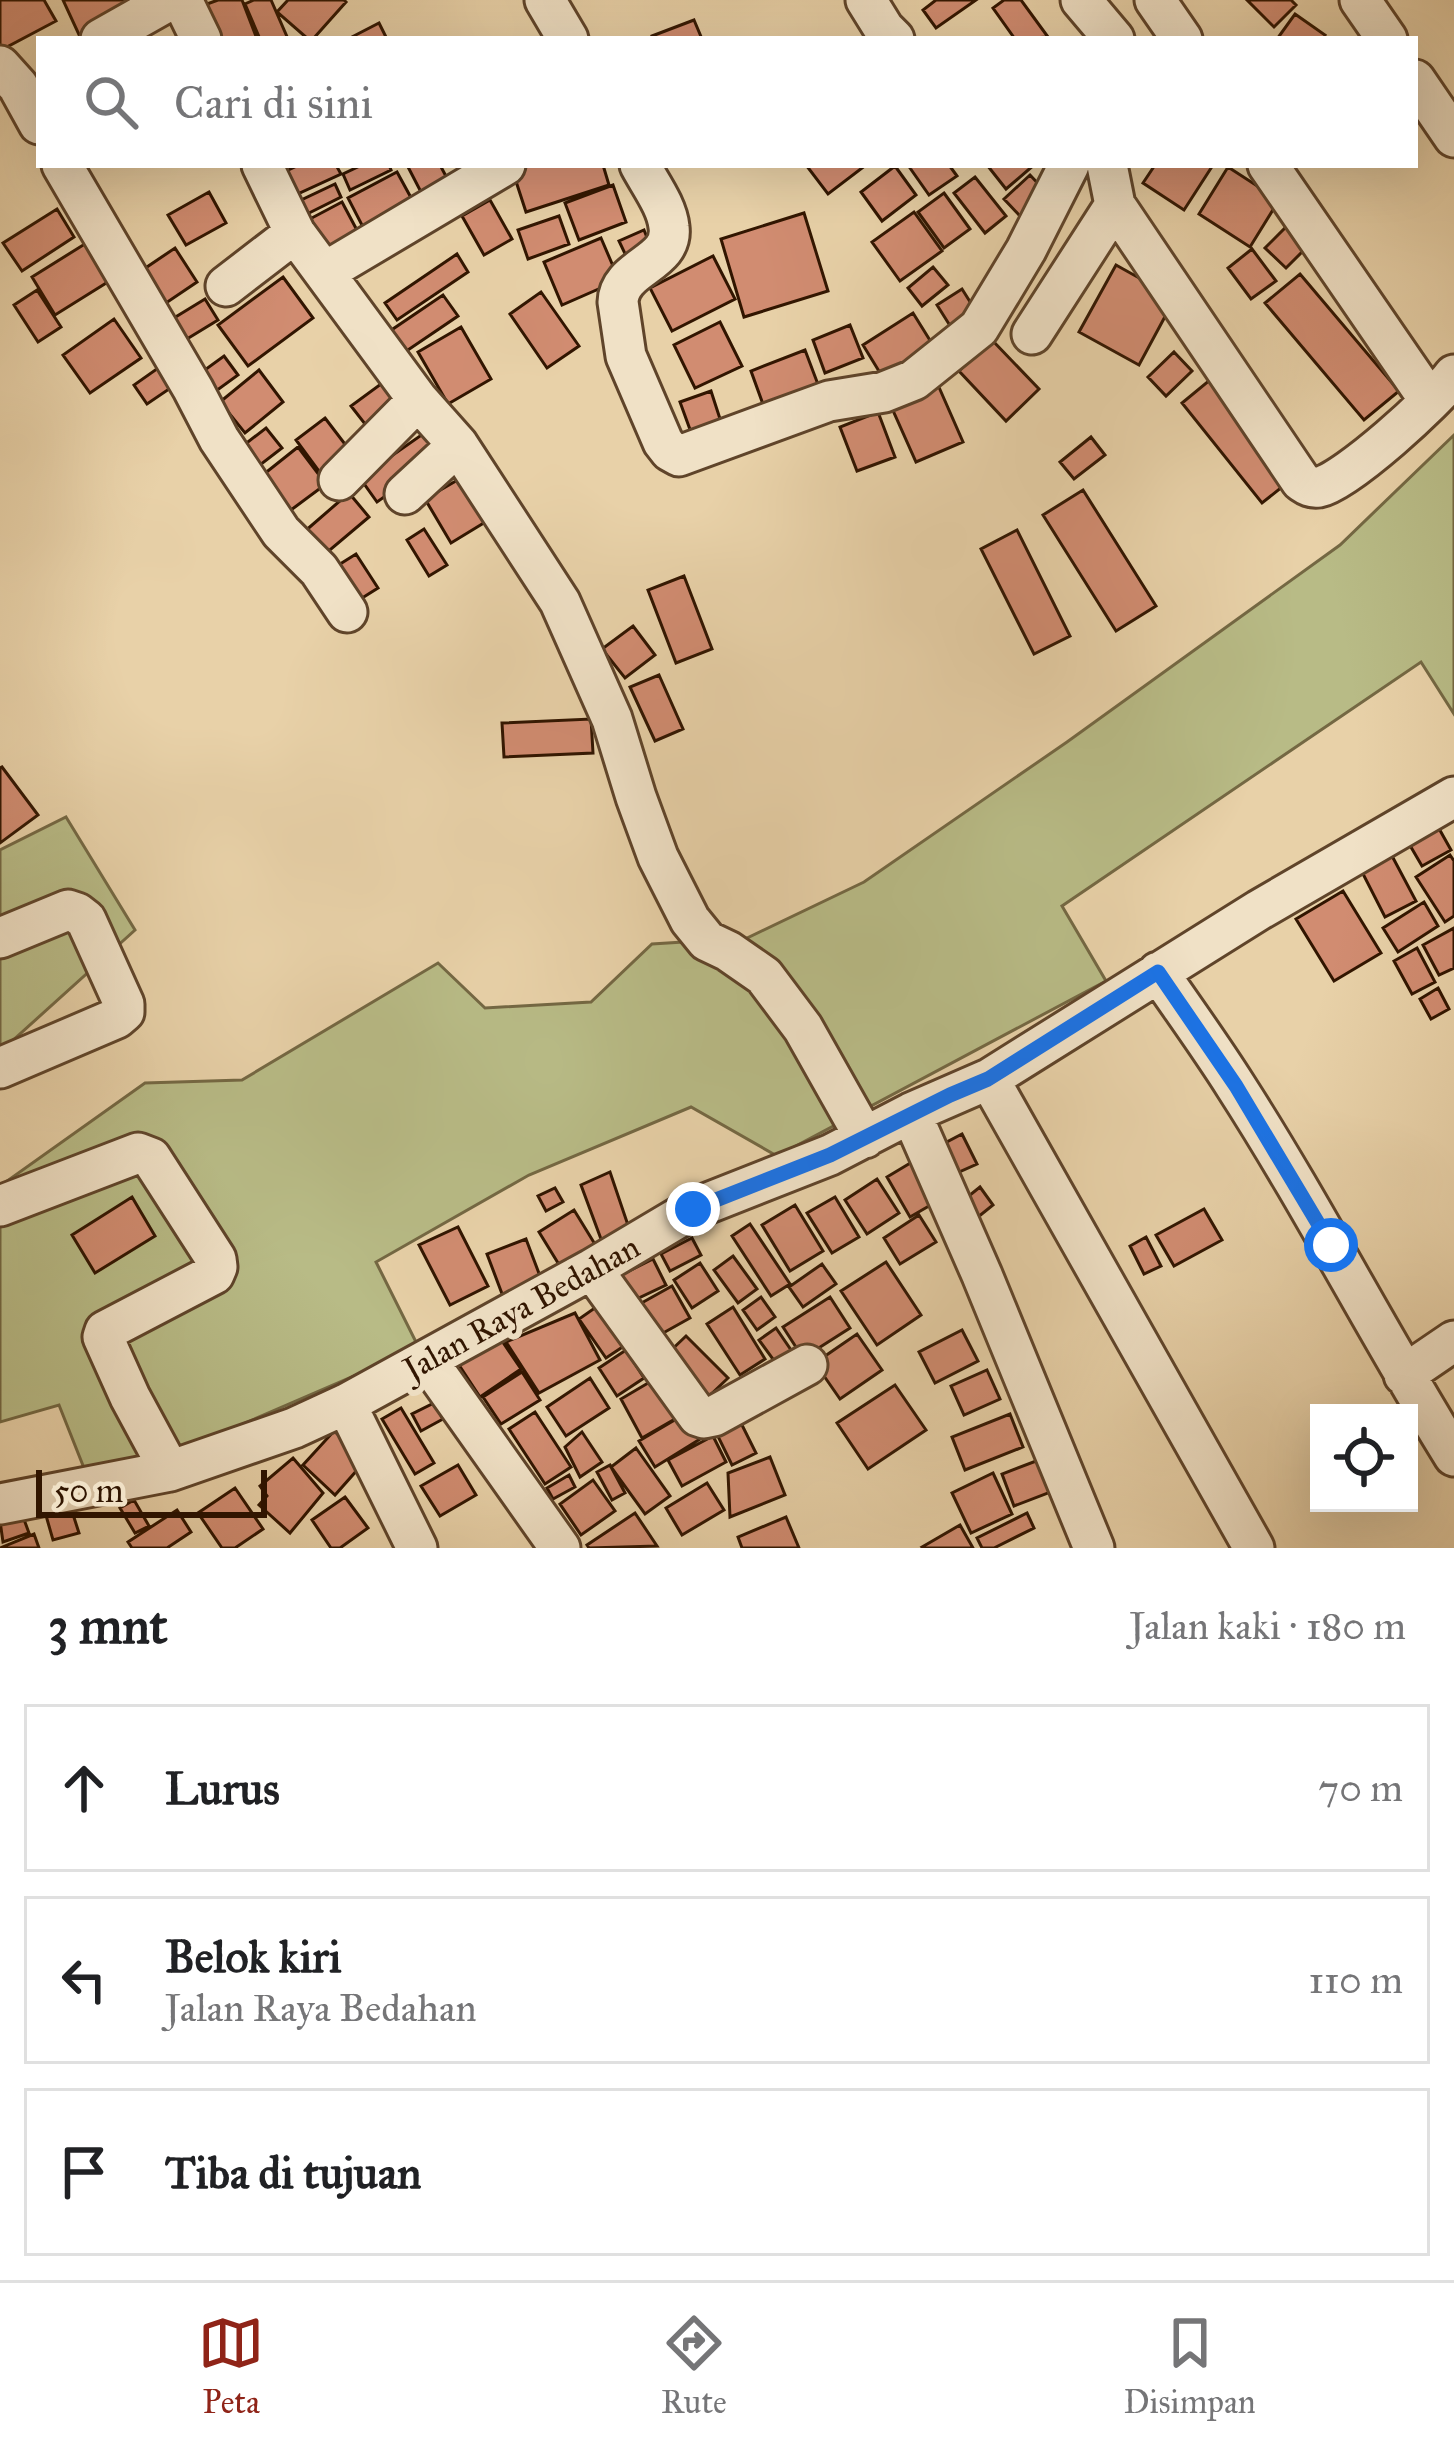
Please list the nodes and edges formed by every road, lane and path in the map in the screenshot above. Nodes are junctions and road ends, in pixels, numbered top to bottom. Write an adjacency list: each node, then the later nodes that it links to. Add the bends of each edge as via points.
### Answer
1 (170, 0): 9 (street)
2 (182, 0): 10 (street)
3 (544, 0): 11 (street)
4 (866, 0): 12 (street)
5 (1081, 0): 13 (street)
6 (1143, 0): 14 (street)
7 (1155, 0): 15 (street)
8 (1360, 0): 16 (street)
9 (106, 36)
10 (200, 36)
11 (566, 36)
12 (891, 36)
13 (1111, 36)
14 (1130, 36)
15 (1180, 36)
16 (1385, 36)
17 (14, 80): 19 (street)
18 (1418, 84): 20 (street)
19 (36, 119)
20 (1454, 137)
21 (64, 168): 38 (street, via 219,440)
22 (263, 168): 29 (street)
23 (500, 168): 30 (street)
24 (642, 168): 25 (street, via 670,233 665,249 625,280 618,302 626,356 662,442 679,456 829,401 914,380 979,328)
25 (1067, 168)
26 (1108, 168): 28 (street)
27 (1270, 168): 33 (street)
28 (1114, 205): 32 (street); 33 (street, via 1301,481 1320,487 1346,472)
29 (295, 233): 30 (street); 31 (street)
30 (326, 272): 34 (street)
31 (226, 286)
32 (1032, 334)
33 (1442, 388)
34 (418, 400): 35 (street); 36 (street)
35 (458, 445): 37 (street); 45 (street, via 560,602 690,920 706,940 764,976)
36 (339, 480)
37 (405, 494)
38 (346, 612)
39 (1449, 812): 41 (street, Jalan Raya Bedahan, via 1357,852)
40 (0, 938): 42 (street, via 77,913 124,1012)
41 (1158, 972): 43 (street, Jalan Raya Bedahan); 51 (street, via 1236,1086)
42 (0, 1068)
43 (988, 1079): 44 (street, Jalan Raya Bedahan); 56 (street)
44 (911, 1113): 45 (street, Jalan Raya Bedahan); 59 (street)
45 (865, 1138): 47 (street, Jalan Raya Bedahan, via 693,1209)
46 (0, 1206): 54 (street, via 138,1153 162,1174 217,1267 103,1337)
47 (592, 1269): 49 (street, Jalan Raya Bedahan); 50 (street, via 698,1416 714,1416)
48 (1454, 1341): 51 (street)
49 (428, 1360): 52 (street, Jalan Raya Bedahan); 58 (street)
50 (807, 1365)
51 (1404, 1375): 53 (street)
52 (346, 1404): 54 (street, Jalan Raya Bedahan); 57 (street)
53 (1454, 1456)
54 (170, 1472): 55 (street, Jalan Raya Bedahan)
55 (0, 1504)
56 (1246, 1545)
57 (417, 1548)
58 (560, 1548)
59 (1094, 1548)

